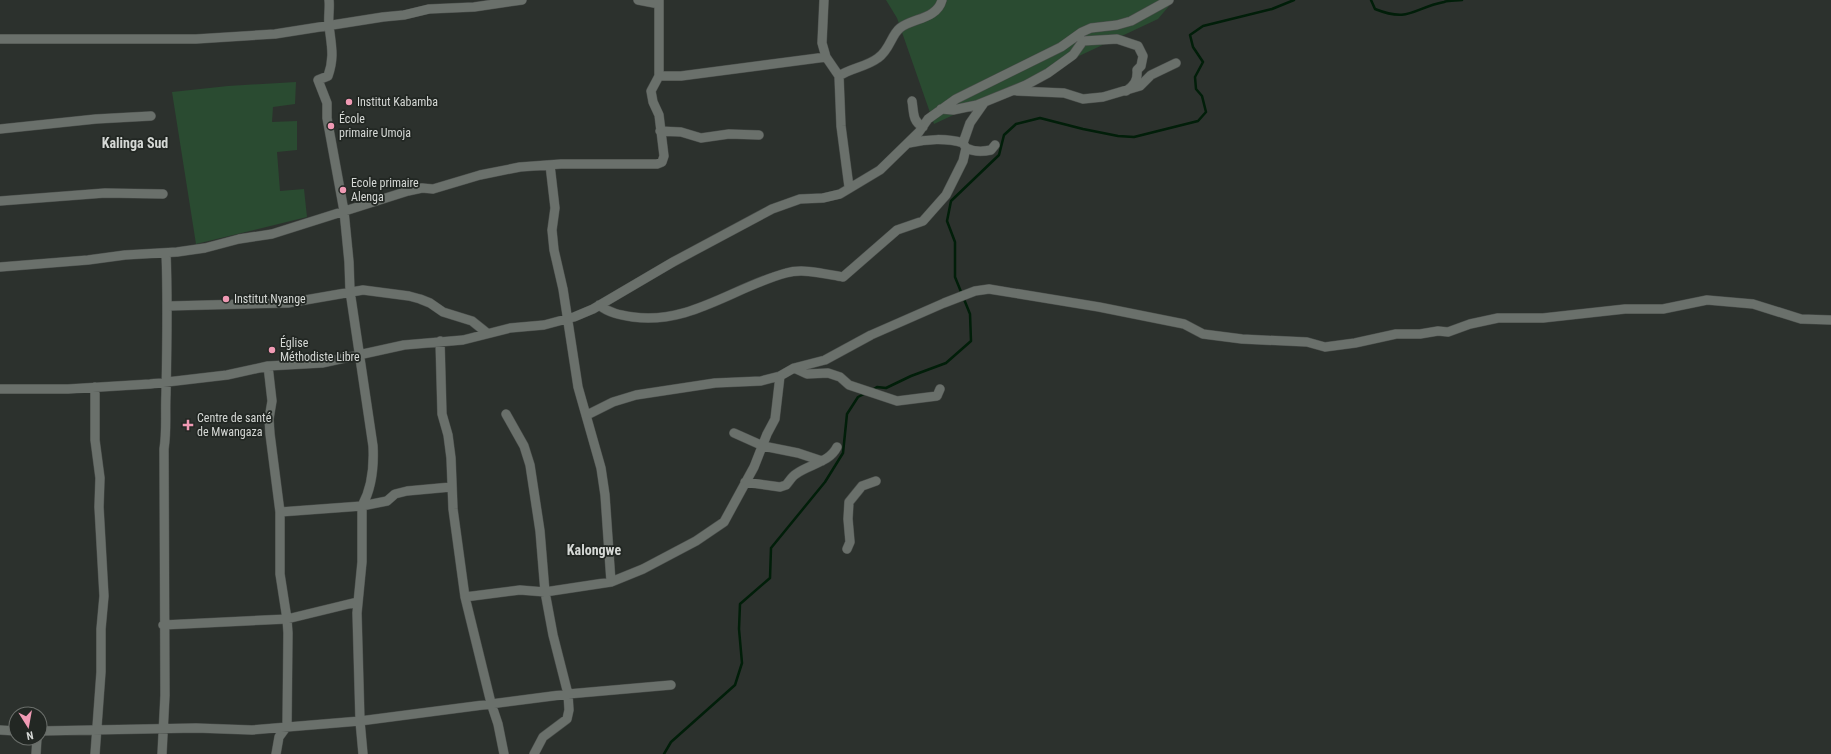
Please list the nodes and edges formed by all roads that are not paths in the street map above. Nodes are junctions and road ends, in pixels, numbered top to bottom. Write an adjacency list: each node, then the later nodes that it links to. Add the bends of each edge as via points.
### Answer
1 (329, 0): 8 (street)
2 (522, 0): 8 (street, via 474,7 428,9 404,15)
3 (638, 0): 7 (street)
4 (824, 0): 13 (street, via 822,43)
5 (942, 0): 16 (street, via 934,13 899,29 887,51 878,59)
6 (1169, 0): 9 (street, via 1131,21)
7 (659, 2): 15 (street)
8 (329, 25): 10 (street, via 296,32 203,38); 34 (street, via 333,42 332,64 328,76 318,80 327,103 327,118)
9 (1117, 25): 11 (street); 12 (street, via 1091,28)
10 (0, 39)
11 (1083, 41): 12 (street); 17 (street, via 1073,55 1048,73); 18 (street, via 1117,39 1138,46 1142,56 1141,66 1137,70 1138,76 1133,87)
12 (1061, 47): 21 (street, via 956,99)
13 (826, 57): 15 (street, via 681,76); 16 (street)
14 (1176, 63): 18 (street, via 1151,75 1140,86)
15 (659, 76): 25 (street, via 651,91)
16 (839, 76): 31 (street, via 841,126)
17 (1012, 90): 18 (street, via 1064,93 1083,99); 19 (street)
18 (1126, 91)
19 (986, 100): 21 (street, via 969,107); 28 (street, via 970,123)
20 (912, 101): 23 (street, via 916,124)
21 (942, 109): 23 (street, via 928,119)
22 (151, 116): 24 (street)
23 (923, 128): 27 (street)
24 (0, 129)
25 (660, 131): 26 (street, via 681,132 701,138 729,134); 30 (street, via 664,156 662,162 657,164)
26 (759, 135)
27 (908, 144): 28 (street, via 922,140 952,140); 31 (street, via 880,170)
28 (965, 145): 29 (street, via 985,152 992,150); 39 (street, via 963,161 946,195 923,221 897,230 843,277 815,272 787,273 695,310 658,319 618,315)
29 (995, 145)
30 (550, 165): 34 (street, via 520,167 480,175 433,189 422,188); 40 (street, via 555,208 552,236)
31 (849, 187): 39 (street, via 834,197 800,199 772,208)
32 (163, 194): 33 (street, via 105,193)
33 (0, 201)
34 (344, 211): 35 (street, via 272,234); 37 (street)
35 (166, 253): 36 (street); 38 (street)
36 (0, 267)
37 (350, 291): 38 (street, via 288,303); 42 (street, via 371,291 420,299 443,312 472,321); 44 (street)
38 (168, 306): 48 (street)
39 (599, 306): 40 (street)
40 (567, 318): 42 (street, via 544,325); 53 (street, via 578,387)
41 (1831, 320): 46 (street, via 1801,319 1753,304 1706,300 1663,309 1625,309 1543,318 1498,318 1448,332 1396,334 1326,347 1307,342 1203,334 1184,324 989,289 955,298 871,335 825,360)
42 (487, 333): 43 (street, via 463,340)
43 (440, 342): 44 (street, via 404,345); 60 (street, via 442,414 450,450)
44 (358, 356): 45 (street, via 322,363); 61 (street, via 374,462 366,500)
45 (268, 366): 48 (street, via 227,375); 62 (street, via 272,401 269,419)
46 (794, 368): 47 (street); 51 (street, via 807,374 828,373 849,385 897,401 937,396)
47 (780, 376): 53 (street, via 761,381 715,383 636,395 613,402); 55 (street, via 775,419)
48 (167, 382): 49 (street); 69 (street)
49 (95, 387): 50 (street); 77 (street, via 95,440 100,478 104,596 101,672)
50 (0, 389)
51 (940, 389)
52 (506, 414): 65 (street, via 524,446 530,465 540,531)
53 (587, 415): 64 (street, via 606,495)
54 (734, 433): 55 (street)
55 (763, 446): 57 (street); 59 (street)
56 (837, 448): 57 (street)
57 (822, 461): 59 (street, via 794,474 786,485)
58 (876, 481): 63 (street, via 862,486 849,502 850,542)
59 (745, 482): 64 (street, via 724,522 696,541 643,569)
60 (452, 487): 61 (street, via 408,491 395,494 387,501); 66 (street)
61 (362, 506): 62 (street); 67 (street, via 362,562)
62 (280, 512): 68 (street, via 280,574)
63 (847, 549)
64 (611, 582): 65 (street)
65 (544, 592): 66 (street, via 520,590); 71 (street)
66 (465, 597): 72 (street)
67 (357, 602): 68 (street); 73 (street)
68 (287, 619): 69 (street); 74 (street)
69 (163, 625): 75 (street)
70 (672, 685): 71 (street)
71 (568, 694): 72 (street); 83 (street, via 567,719 544,737)
72 (491, 704): 73 (street); 82 (street)
73 (360, 721): 74 (street); 81 (street)
74 (287, 726): 75 (street, via 252,730); 80 (street, via 279,737)
75 (163, 728): 77 (street); 79 (street)
76 (48, 731): 77 (street)
77 (95, 731): 78 (street)
78 (95, 754)
79 (162, 754)
80 (276, 754)
81 (364, 754)
82 (504, 754)
83 (534, 754)

